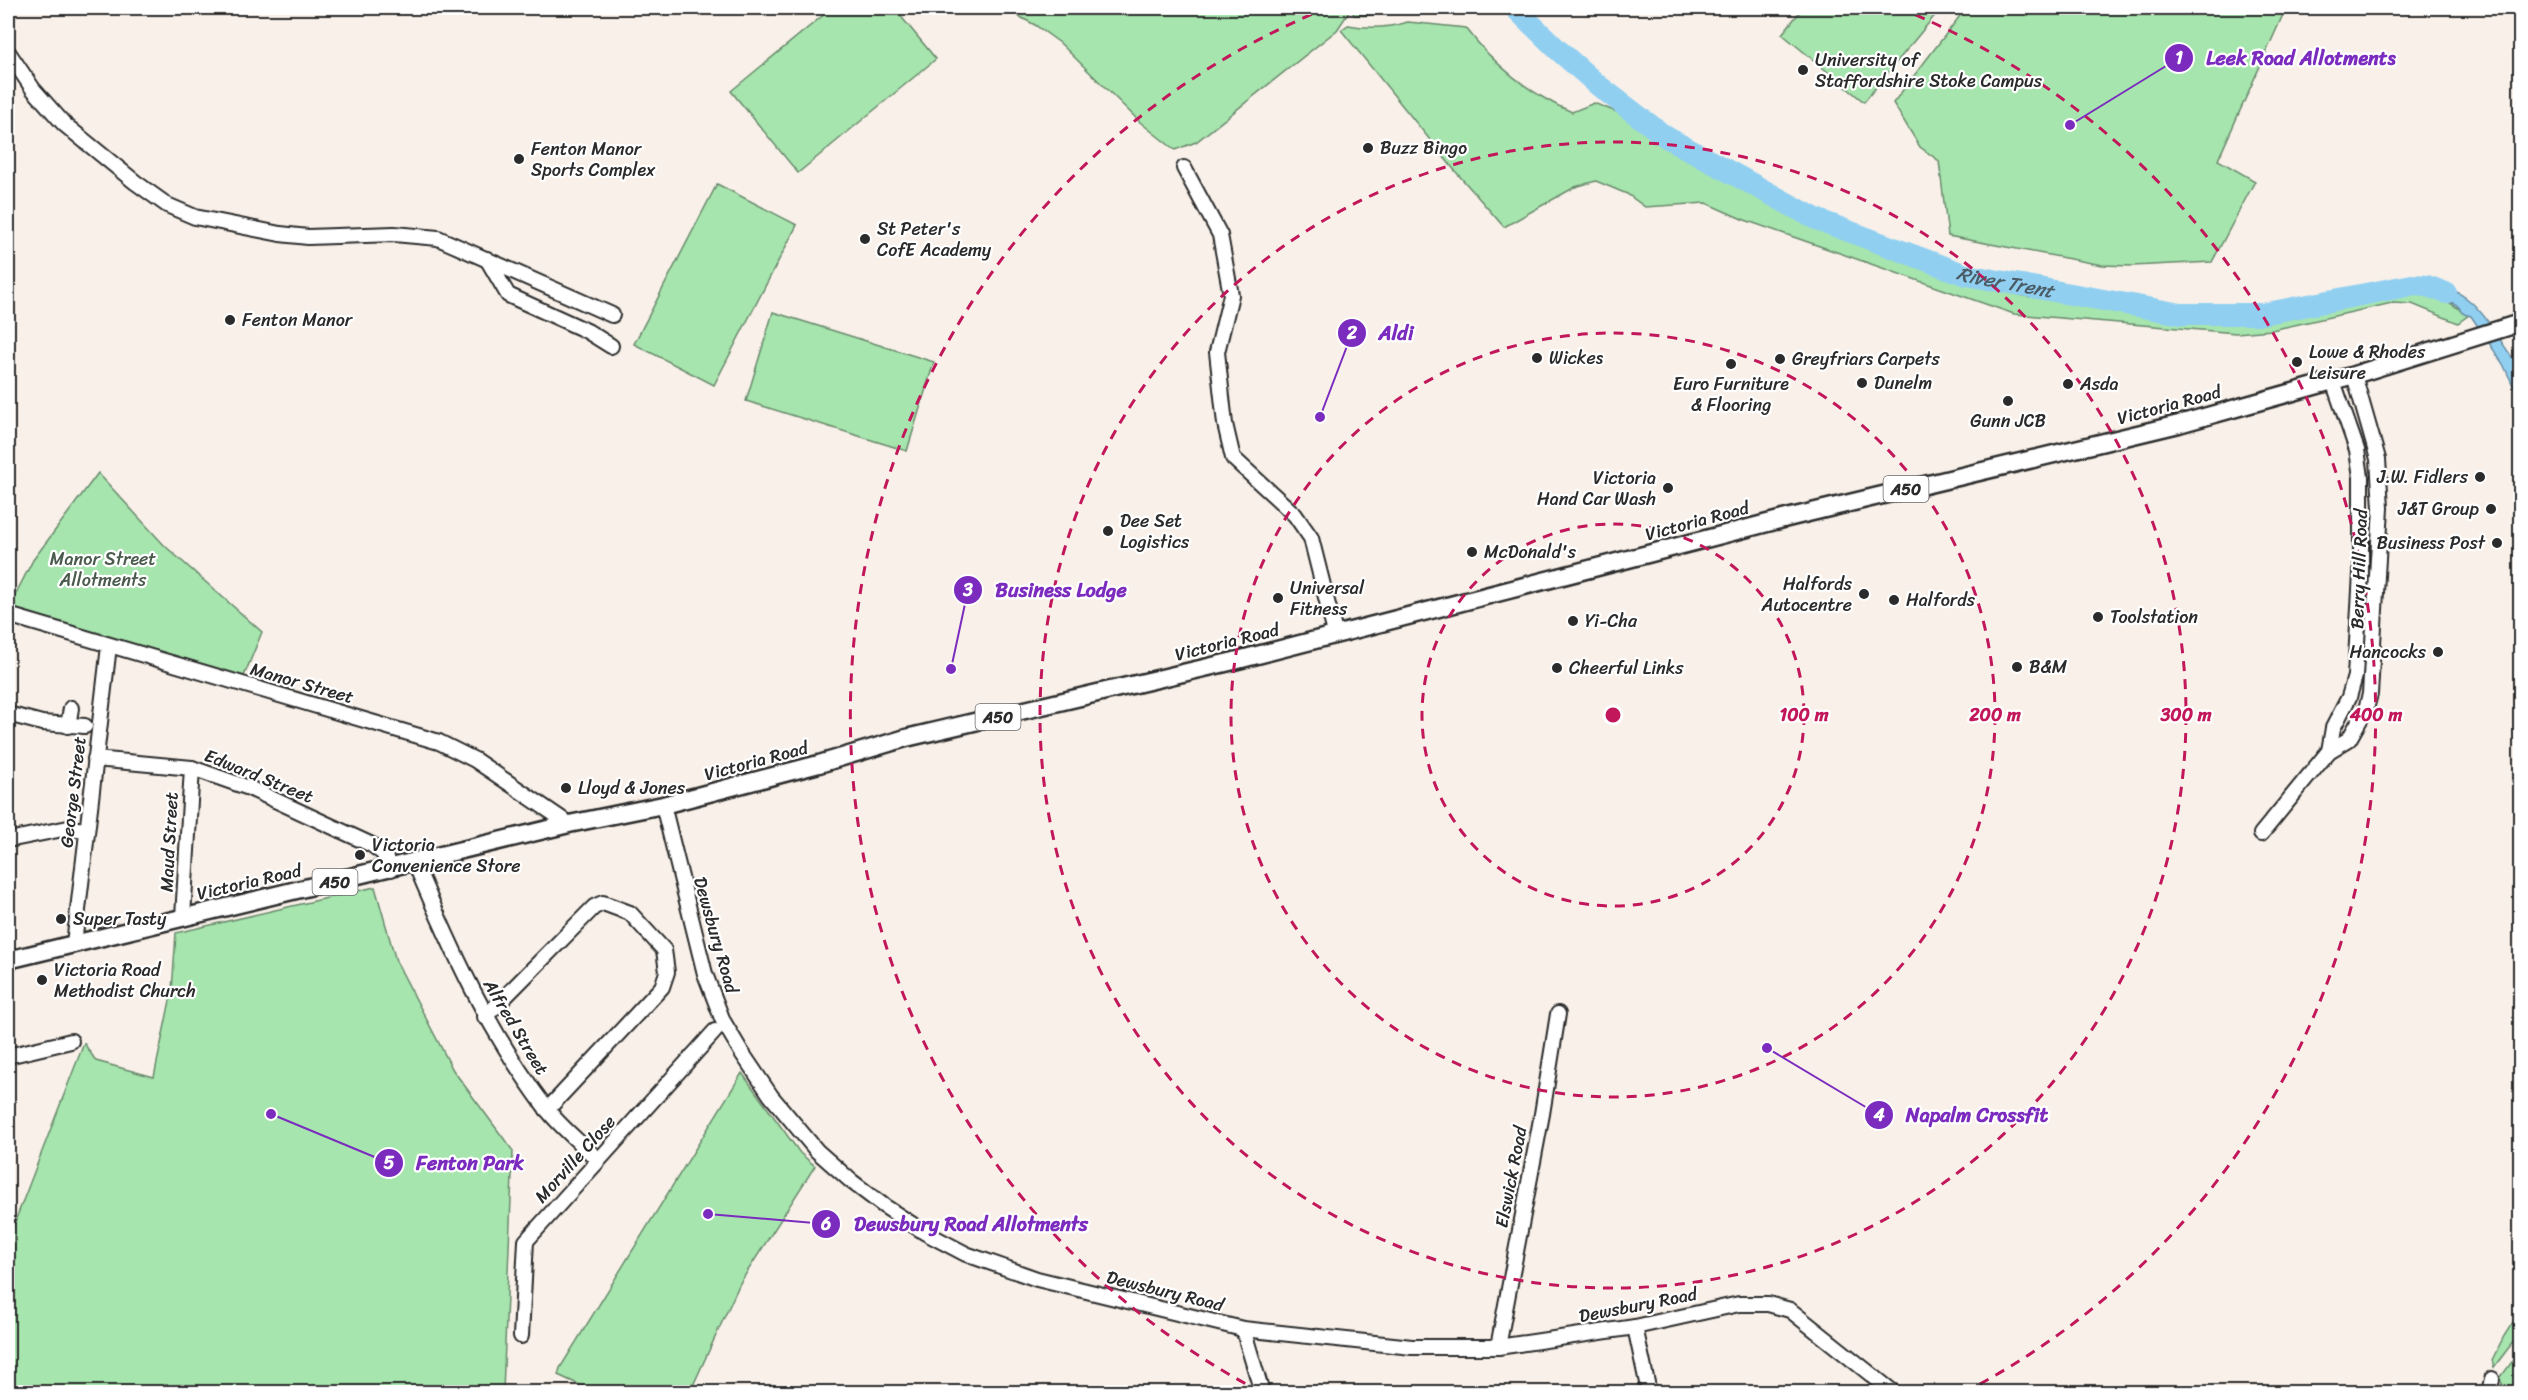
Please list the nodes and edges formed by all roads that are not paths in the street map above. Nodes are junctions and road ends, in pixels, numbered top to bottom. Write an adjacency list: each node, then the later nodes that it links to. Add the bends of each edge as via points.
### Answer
1 (8, 52): 3 (street, via 64,124 167,205 195,216 280,234 423,235)
2 (1184, 168): 10 (street, via 1220,235 1231,295 1217,352 1233,458 1306,528)
3 (486, 258): 4 (street); 6 (street, via 508,295)
4 (612, 315)
5 (2520, 323): 7 (main road, Victoria Road / A50)
6 (611, 346)
7 (2354, 375): 8 (main road, Victoria Road / A50); 16 (street, Berry Hill Road, via 2378,459 2381,508 2373,679 2366,709 2356,728 2349,739)
8 (2333, 381): 10 (main road, Victoria Road / A50, via 2179,424); 16 (street, Berry Hill Road, via 2357,450 2362,515 2355,676 2333,728)
9 (8, 615): 11 (street, Manor Street)
10 (1335, 633): 19 (main road, Victoria Road / A50, via 1222,664 906,738)
11 (109, 646): 17 (street, George Street); 20 (street, Manor Street, via 440,742 475,760)
12 (71, 708): 14 (street)
13 (8, 714): 14 (street)
14 (68, 726): 15 (street)
15 (85, 726)
16 (2329, 752): 22 (street, Berry Hill Road)
17 (95, 759): 18 (street, Edward Street); 21 (street, George Street)
18 (192, 768): 25 (street, Edward Street, via 249,788 372,844); 26 (street, Maud Street)
19 (663, 805): 20 (main road, Victoria Road / A50); 37 (street, Dewsbury Road, via 705,974 723,1021 771,1096 817,1152 884,1206 966,1254 1037,1279)
20 (569, 824): 24 (main road, Victoria Road / A50)
21 (87, 830): 23 (street, via 68,828); 27 (street, George Street)
22 (2261, 834)
23 (8, 840)
24 (416, 863): 25 (main road, Victoria Road / A50); 30 (street, Alfred Street, via 444,933)
25 (391, 869): 26 (main road, Victoria Road / A50)
26 (183, 917): 27 (main road, Victoria Road / A50)
27 (74, 944): 28 (main road, Victoria Road / A50)
28 (8, 960)
29 (1558, 1014): 39 (street, Elswick Road)
30 (485, 1017): 34 (street, Alfred Street); 34 (street, via 594,907 603,903 630,913 664,950 667,972 662,987)
31 (715, 1031): 35 (street, Morville Close)
32 (71, 1041): 33 (street)
33 (8, 1056)
34 (547, 1110): 35 (street, Alfred Street)
35 (598, 1160): 38 (street, Morville Close, via 526,1241)
36 (1635, 1327): 39 (street, Dewsbury Road); 41 (street); 42 (street, Dewsbury Road, via 1739,1304 1768,1304 1790,1310)
37 (1243, 1329): 39 (street, Dewsbury Road, via 1412,1347); 40 (street)
38 (521, 1336)
39 (1498, 1347)
40 (1262, 1392)
41 (1649, 1392)
42 (1893, 1392)

